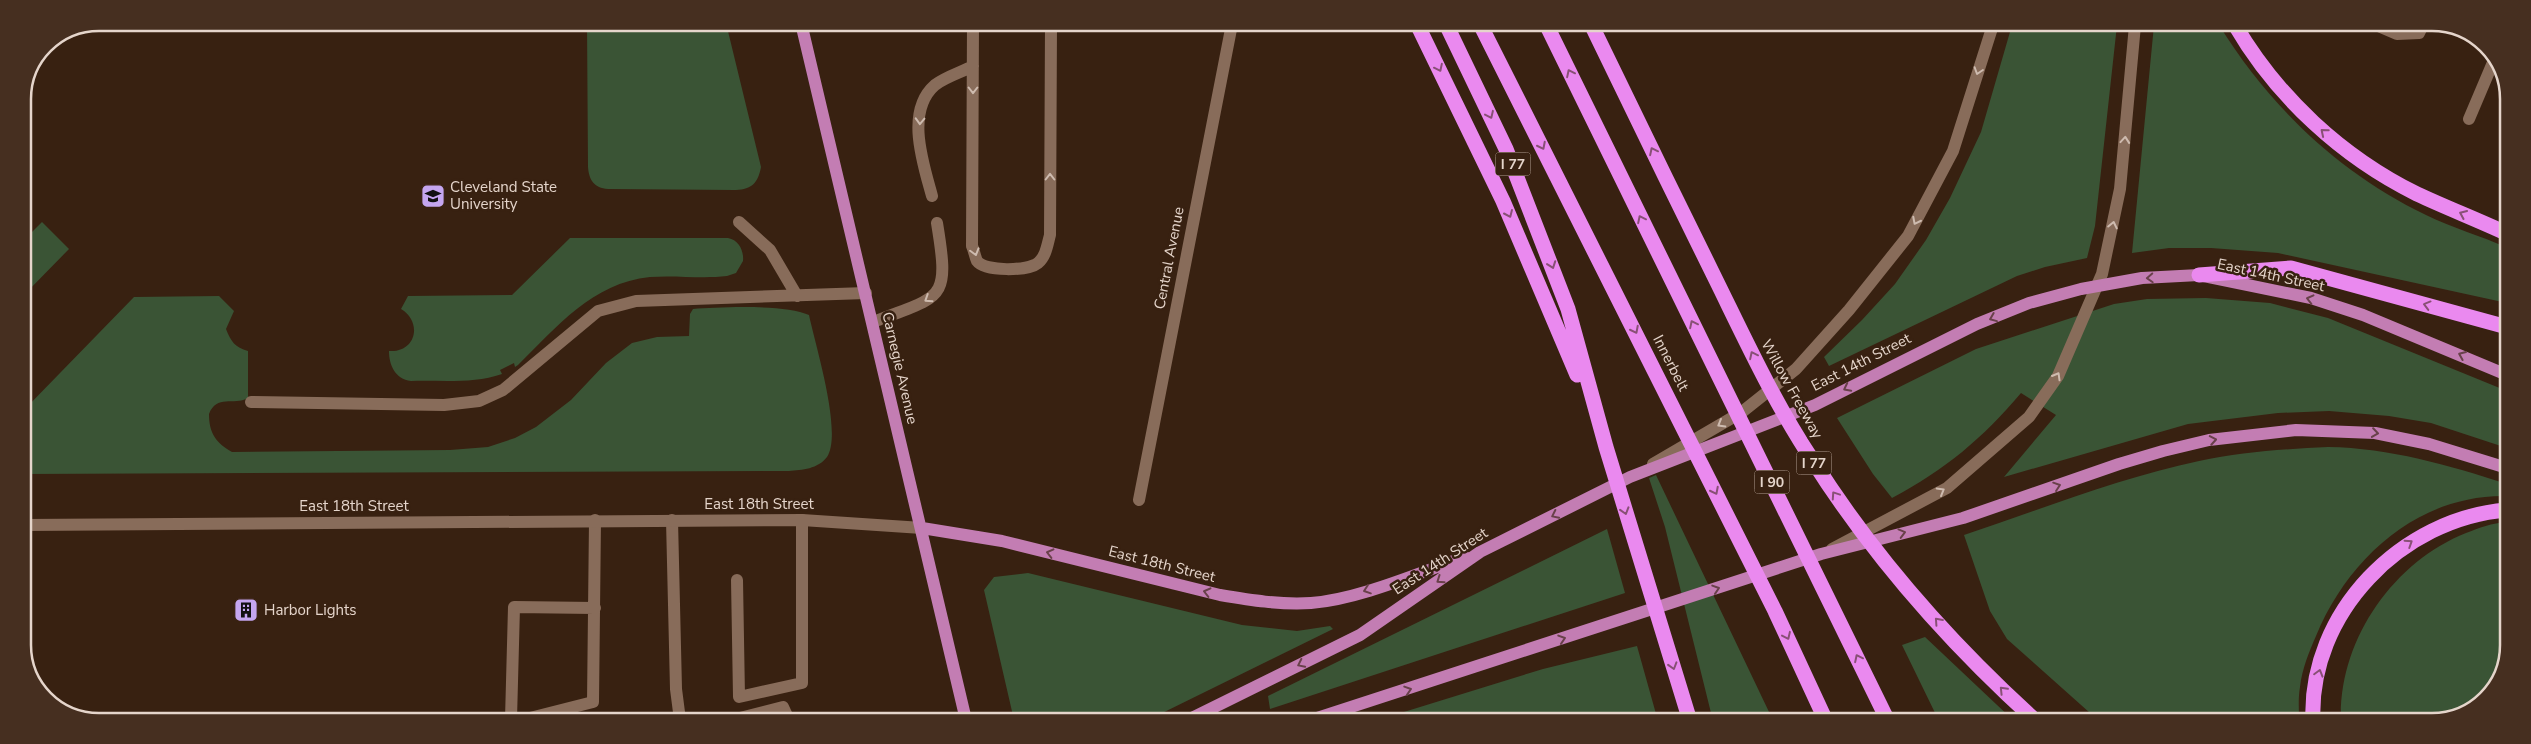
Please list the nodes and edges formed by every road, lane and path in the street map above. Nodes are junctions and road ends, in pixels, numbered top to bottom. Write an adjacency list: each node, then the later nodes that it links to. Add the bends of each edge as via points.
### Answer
1 (803, 31): 23 (main road, Carnegie Avenue)
2 (973, 31): 15 (street)
3 (1051, 31): 15 (street, one-way to 3, via 972,246 983,265 1015,270 1035,265 1046,251 1050,235)
4 (1231, 31): 32 (street, Central Avenue)
5 (1420, 31): 29 (highway, one-way to 29, via 1503,201 1555,318)
6 (1449, 31): 29 (highway, I 77, one-way to 29, via 1506,148 1568,309)
7 (1484, 31): 54 (highway, Innerbelt, one-way to 54, via 1775,611)
8 (1549, 31): 55 (highway, I 90, one-way to 8)
9 (1594, 31): 56 (highway, Willow Freeway / I 77, one-way to 9, via 1972,657 1873,545 1816,467 1760,368)
10 (1991, 31): 31 (street, one-way to 31, via 1953,151 1908,236 1849,310 1796,368 1742,412)
11 (2134, 31): 40 (street, one-way to 11, via 1947,488 2029,416 2058,376 2102,274 2120,189)
12 (2239, 31): 21 (highway, one-way to 12, via 2416,194 2350,154 2282,90)
13 (2390, 31): 14 (street, via 2397,34)
14 (2420, 31)
15 (974, 66): 18 (street, one-way to 18, via 935,85 921,106 919,124 923,160)
16 (2491, 67): 17 (street)
17 (2469, 119)
18 (932, 196)
19 (739, 222): 24 (street, via 770,250)
20 (937, 223): 25 (street, one-way to 25, via 944,274 940,289 930,300)
21 (2500, 231)
22 (2199, 276): 26 (highway, one-way to 22, via 2291,268); 27 (main road, East 14th Street, one-way to 22, via 2346,309 2311,298); 31 (main road, East 14th Street, one-way to 31, via 2142,278 2028,303 1950,337 1815,404)
23 (866, 293): 24 (street); 25 (main road, Carnegie Avenue)
24 (797, 296): 28 (street, via 636,300 598,312 503,390 479,401 444,405)
25 (872, 322): 38 (main road, Carnegie Avenue)
26 (2500, 325)
27 (2500, 372)
28 (252, 402)
29 (1606, 447): 53 (highway, I 77, one-way to 53)
30 (2500, 466): 40 (main road, one-way to 30, via 1964,518 2163,451 2250,435 2296,430 2375,433 2429,444)
31 (1630, 477): 39 (main road, East 14th Street, one-way to 39)
32 (1139, 500)
33 (2500, 511): 57 (highway, one-way to 33, via 2316,680 2325,652 2350,600 2368,578 2411,542 2435,529 2477,514)
34 (595, 520): 35 (street, East 18th Street); 37 (street, East 18th Street); 42 (street)
35 (672, 520): 36 (street, East 18th Street); 46 (street)
36 (802, 520): 38 (street, East 18th Street); 43 (street, via 802,683)
37 (31, 525)
38 (922, 528): 39 (main road, East 18th Street, one-way to 38, via 1346,597 1312,603 1280,603 1220,595 1002,541); 50 (main road, Carnegie Avenue)
39 (1480, 552): 51 (main road, East 14th Street, one-way to 51, via 1360,635)
40 (1821, 554): 52 (main road, one-way to 40)
41 (737, 580): 43 (street)
42 (595, 608): 44 (street, via 514,607); 45 (street, via 593,702)
43 (739, 697): 47 (street)
44 (507, 713)
45 (550, 713)
46 (679, 713)
47 (737, 713)
48 (760, 713): 49 (street, via 783,707)
49 (786, 713)
50 (964, 713)
51 (1202, 713)
52 (1333, 713)
53 (1688, 713)
54 (1823, 713)
55 (1884, 713)
56 (2028, 713)
57 (2314, 713)

